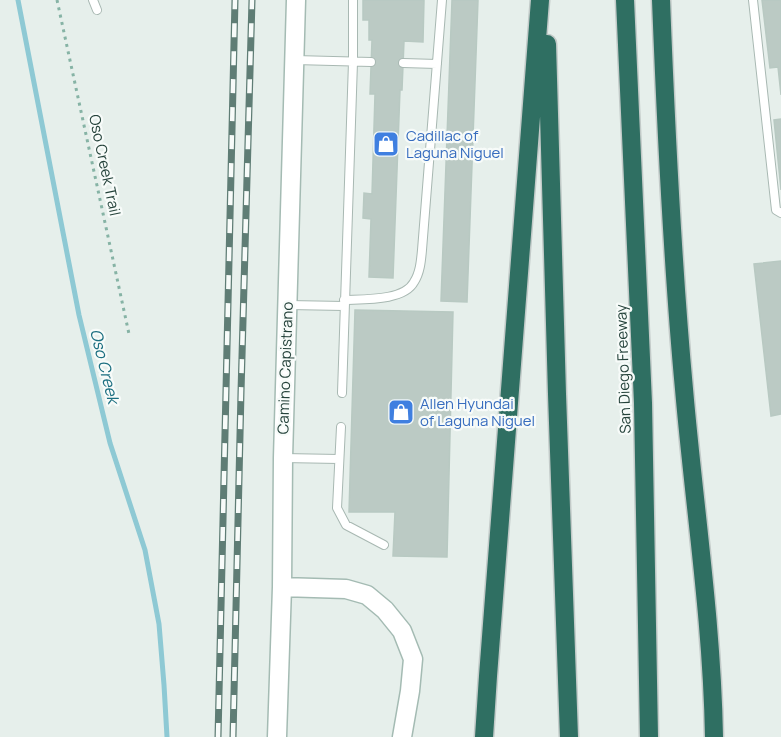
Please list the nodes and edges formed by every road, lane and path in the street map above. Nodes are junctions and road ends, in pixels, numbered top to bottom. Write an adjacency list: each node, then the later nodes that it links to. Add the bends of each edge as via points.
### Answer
1 (57, 0): 20 (path, Oso Creek Trail)
2 (93, 0): 11 (lane)
3 (296, 0): 12 (street, Camino Capistrano)
4 (353, 0): 13 (lane)
5 (442, 0): 16 (lane)
6 (540, 0): 29 (highway)
7 (546, 0): 30 (highway)
8 (625, 0): 31 (highway, San Diego Freeway, via 643,403)
9 (661, 0): 32 (highway, via 675,267 712,672)
10 (753, 0): 17 (lane, via 776,210)
11 (97, 10)
12 (295, 60): 13 (lane); 19 (street, Camino Capistrano)
13 (353, 62): 14 (lane); 18 (lane)
14 (371, 62)
15 (404, 63): 16 (lane)
16 (437, 64): 18 (lane, via 419,270 408,290)
17 (781, 213)
18 (344, 303): 19 (lane); 21 (lane)
19 (287, 305): 23 (street, Camino Capistrano)
20 (129, 334)
21 (342, 393)
22 (341, 427): 24 (lane)
23 (283, 458): 24 (lane); 26 (street, Camino Capistrano)
24 (339, 459): 25 (lane, via 337,508 346,525)
25 (384, 545)
26 (282, 587): 27 (street, Camino Capistrano); 28 (street, via 346,590 367,596 385,609 402,631 413,659)
27 (277, 737)
28 (402, 737)
29 (484, 737)
30 (568, 737)
31 (649, 737)
32 (714, 737)

